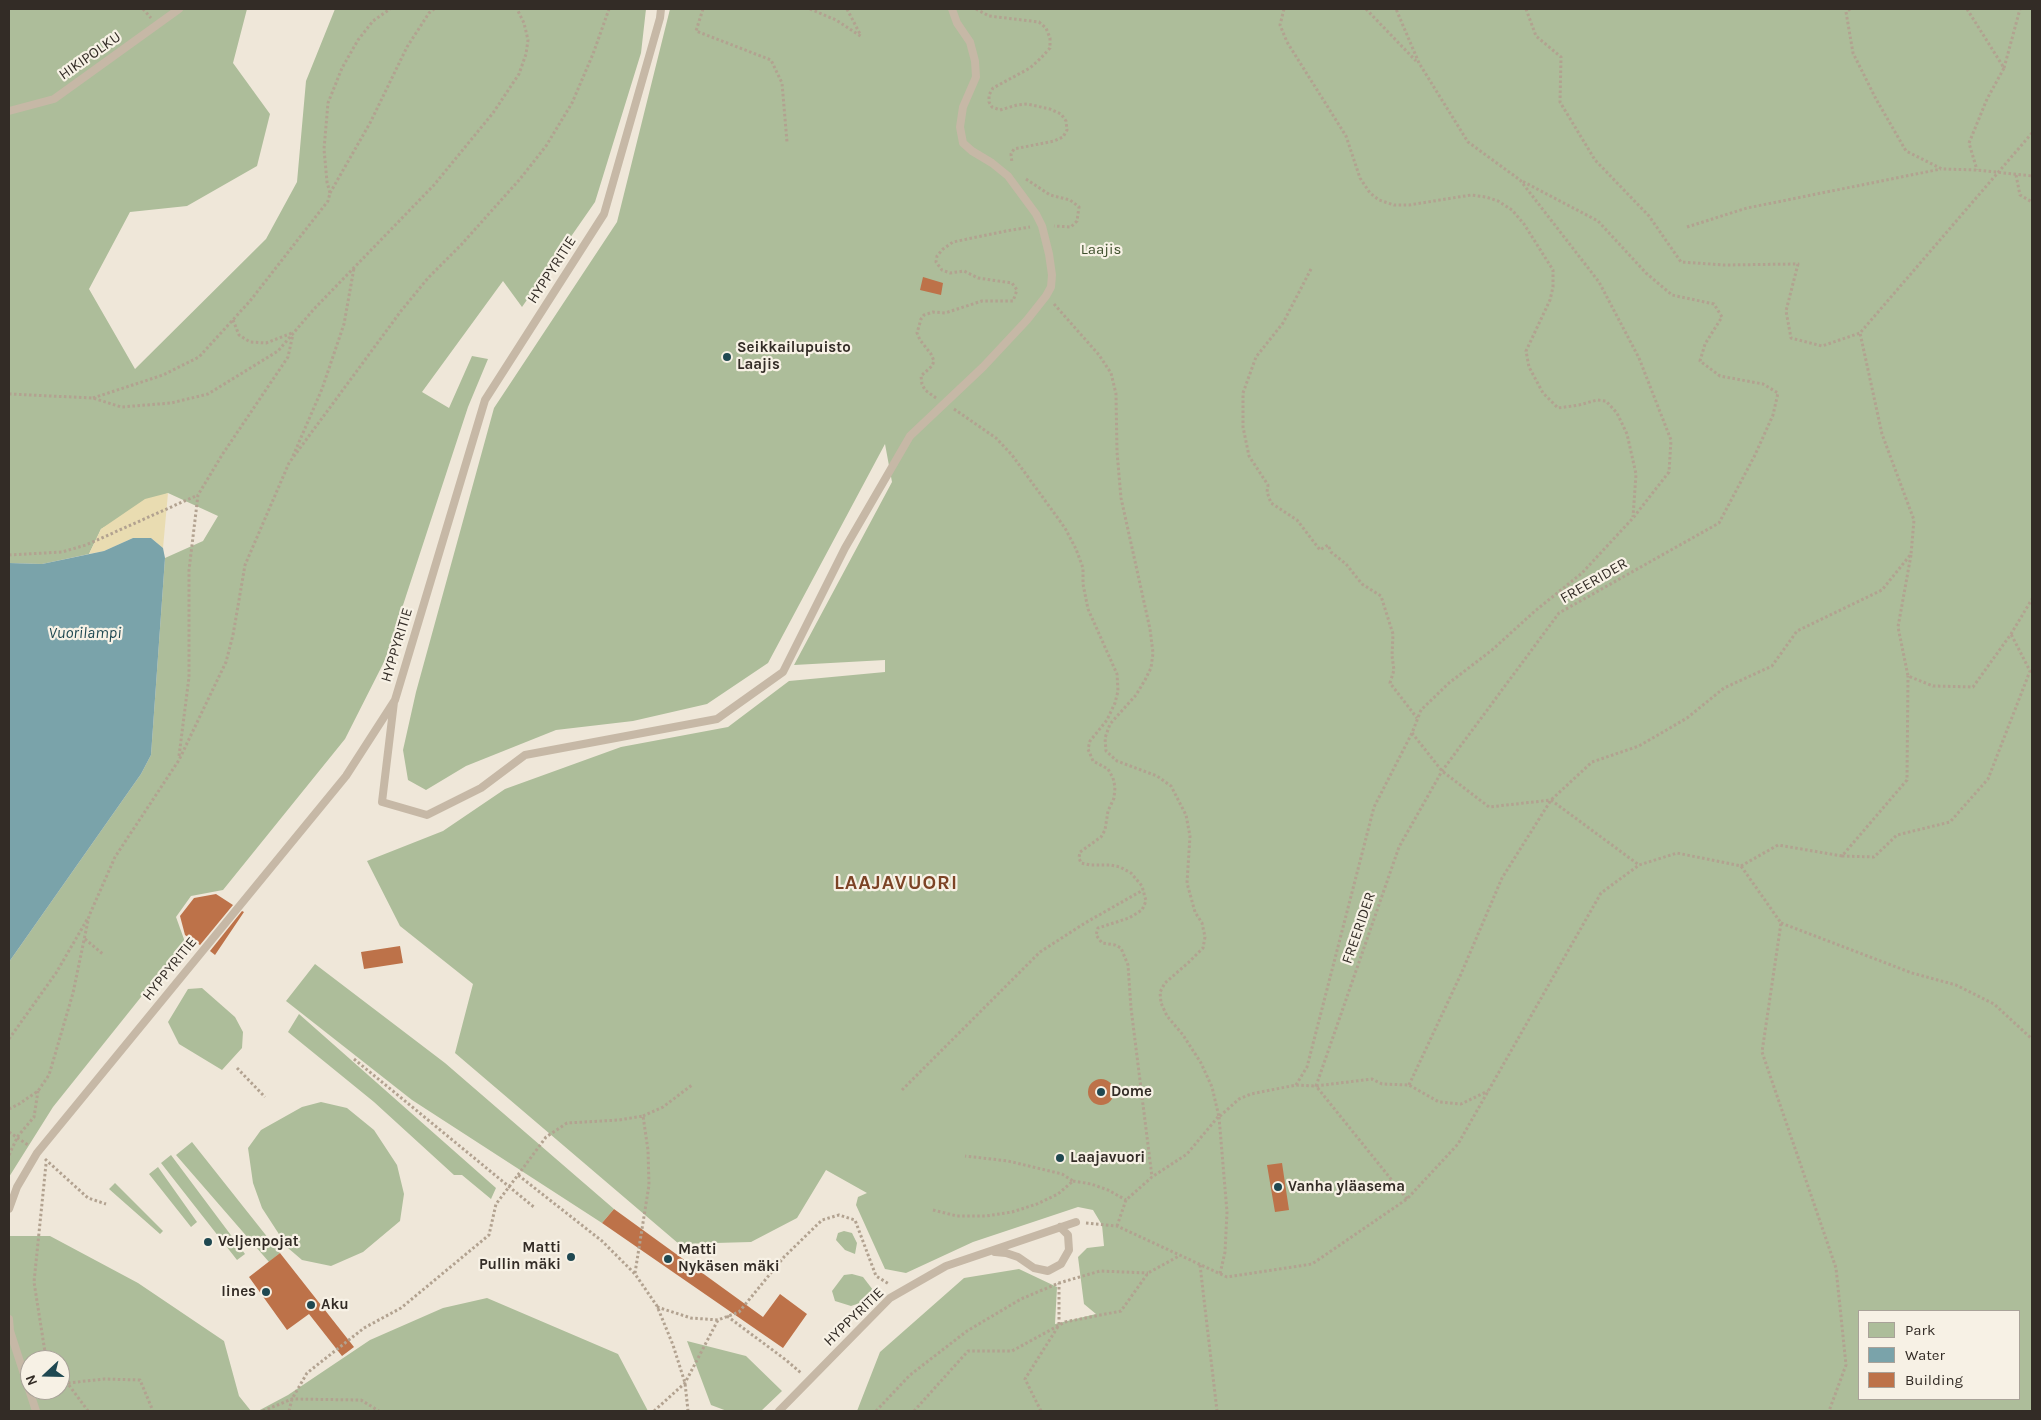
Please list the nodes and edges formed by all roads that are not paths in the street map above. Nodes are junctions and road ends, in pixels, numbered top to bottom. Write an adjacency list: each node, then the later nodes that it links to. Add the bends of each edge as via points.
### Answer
1 (179, 9): 4 (lane, HIKIPOLKU, via 54,99)
2 (661, 9): 5 (lane, HYPPYRITIE, via 604,214 484,400)
3 (952, 9): 5 (lane, via 970,42 975,61 976,77 962,107 960,127 963,143 1008,176 1036,214 1042,226 1052,275 1051,287 1028,320 910,436 845,548 782,672 717,719 525,755 481,788 427,814 382,802)
4 (9, 111)
5 (395, 700): 6 (lane, HYPPYRITIE, via 346,776 37,1153)
6 (9, 1208)
7 (1076, 1222): 8 (lane, HYPPYRITIE)
8 (1060, 1228): 9 (lane, HYPPYRITIE); 9 (lane, via 1068,1235 1069,1250 1061,1264 1048,1271 1034,1268 1006,1253)
9 (990, 1252): 12 (lane, HYPPYRITIE, via 946,1266 890,1298)
10 (9, 1319): 11 (lane)
11 (36, 1411)
12 (779, 1411)

